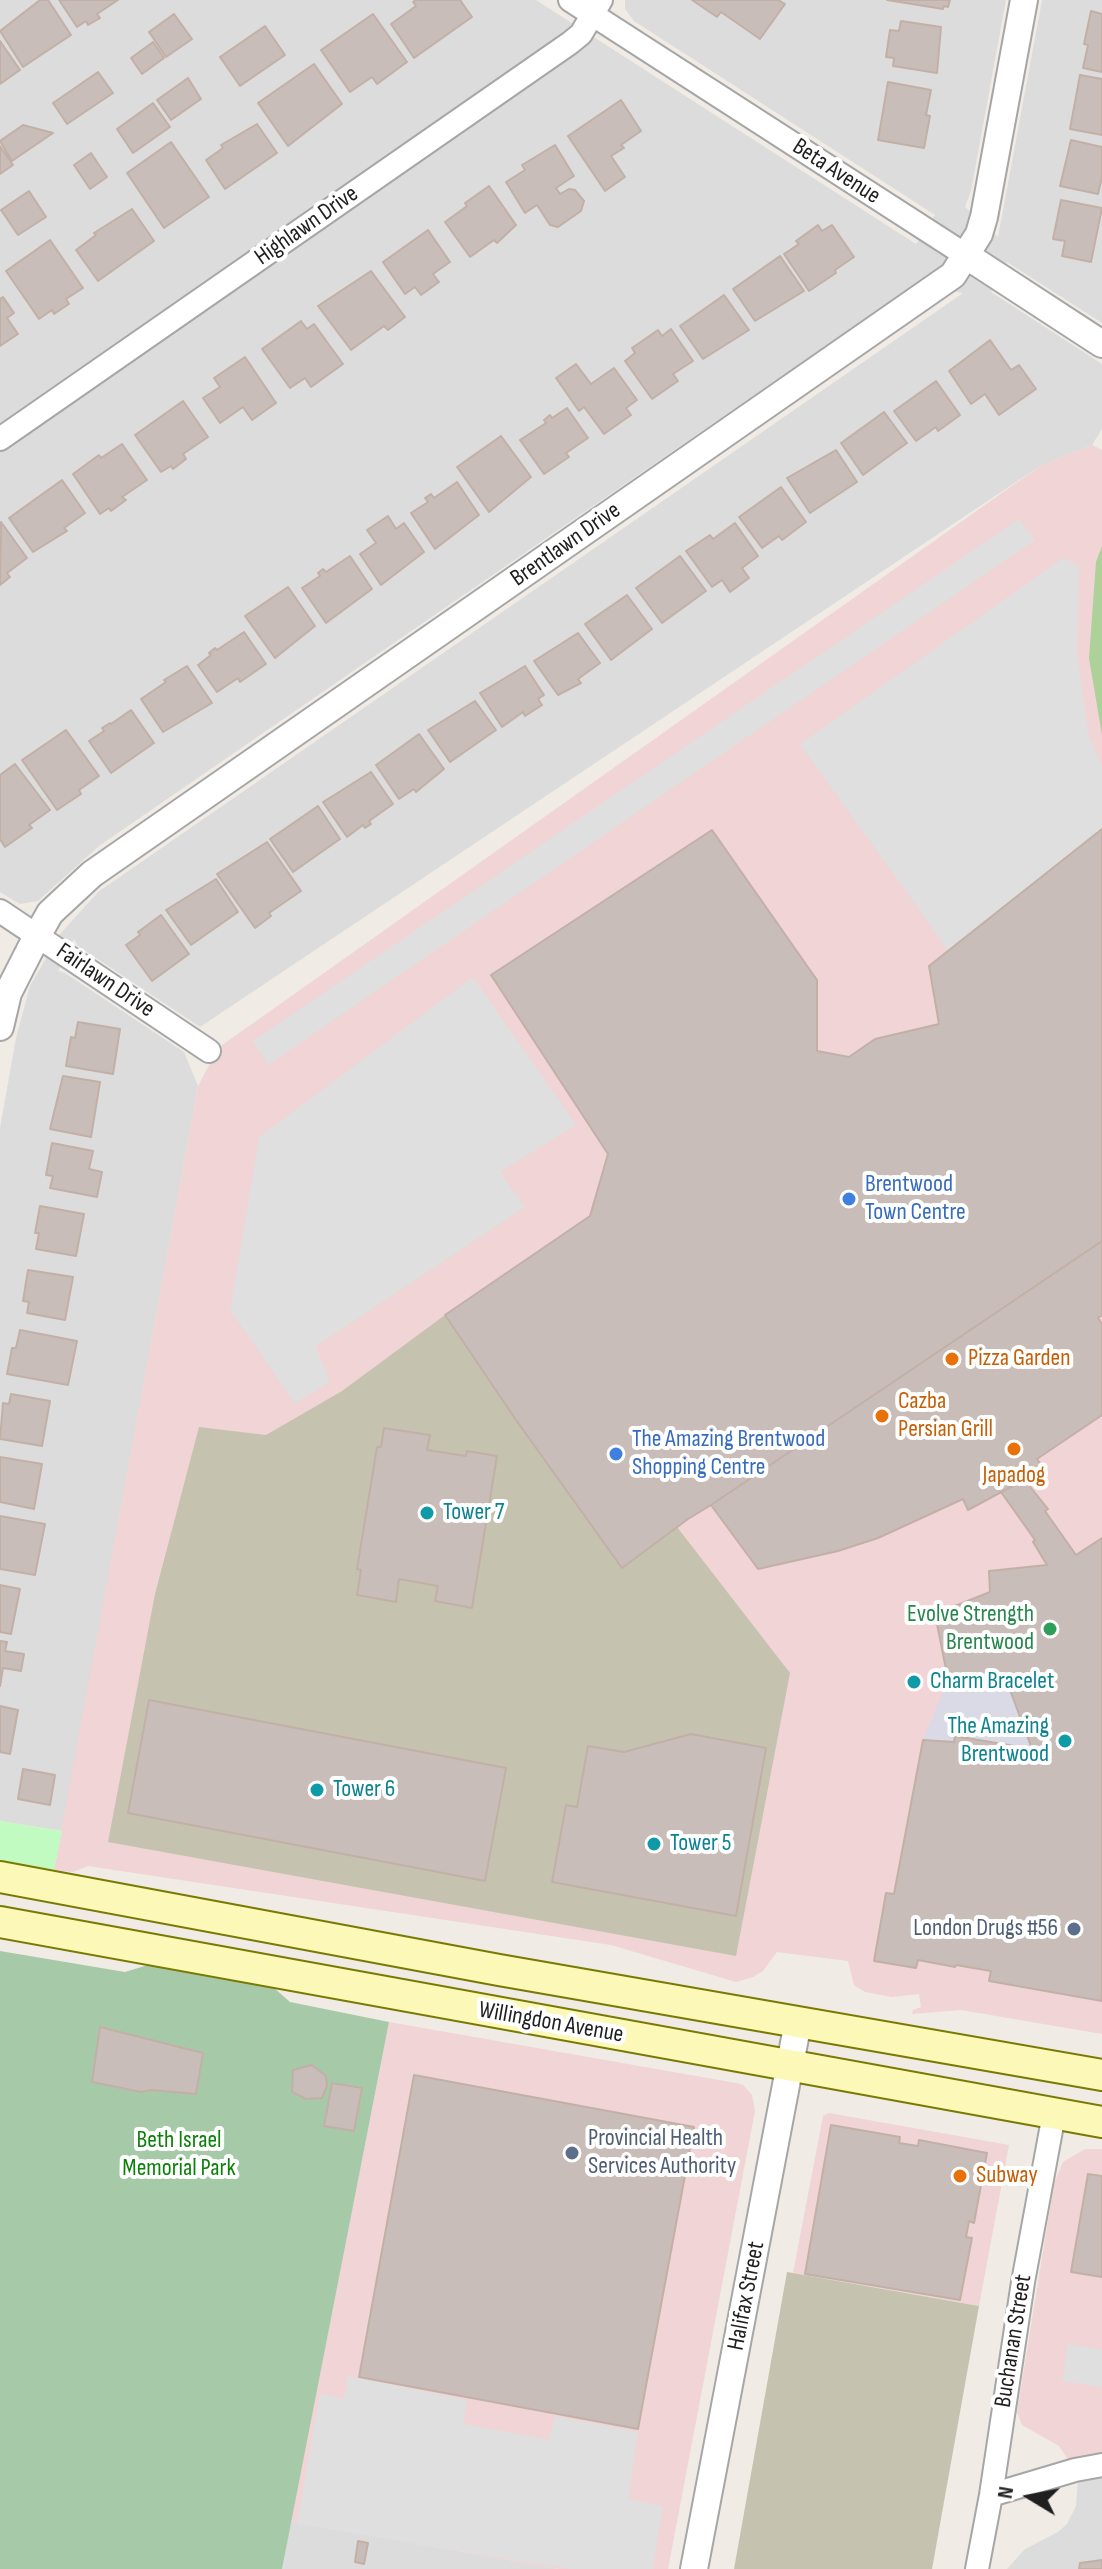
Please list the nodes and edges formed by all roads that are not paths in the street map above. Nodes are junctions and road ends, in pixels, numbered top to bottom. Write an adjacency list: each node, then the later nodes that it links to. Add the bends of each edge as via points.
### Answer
1 (570, 0): 3 (street, Beta Avenue)
2 (1024, 0): 4 (street, Brentlawn Drive, via 984,217)
3 (597, 8): 4 (street, Beta Avenue); 6 (street, Highlawn Drive, via 570,43)
4 (967, 256): 5 (street, Beta Avenue); 8 (street, Brentlawn Drive, via 947,281 92,874 50,913)
5 (1102, 344)
6 (0, 439)
7 (0, 911): 8 (street, Fairlawn Drive)
8 (37, 936): 9 (street, Brentlawn Drive, via 8,993); 10 (street, Fairlawn Drive)
9 (0, 1027)
10 (209, 1051)
11 (0, 1877): 13 (main road, Willingdon Avenue)
12 (0, 1922): 14 (main road, Willingdon Avenue)
13 (798, 2022): 14 (street, Halifax Street); 15 (main road, Willingdon Avenue)
14 (790, 2066): 16 (main road, Willingdon Avenue); 20 (street, Halifax Street)
15 (1102, 2075)
16 (1054, 2114): 17 (main road, Willingdon Avenue); 19 (street, Buchanan Street)
17 (1102, 2122)
18 (1102, 2465): 19 (street)
19 (991, 2495): 21 (street, Buchanan Street)
20 (694, 2569)
21 (977, 2569)

